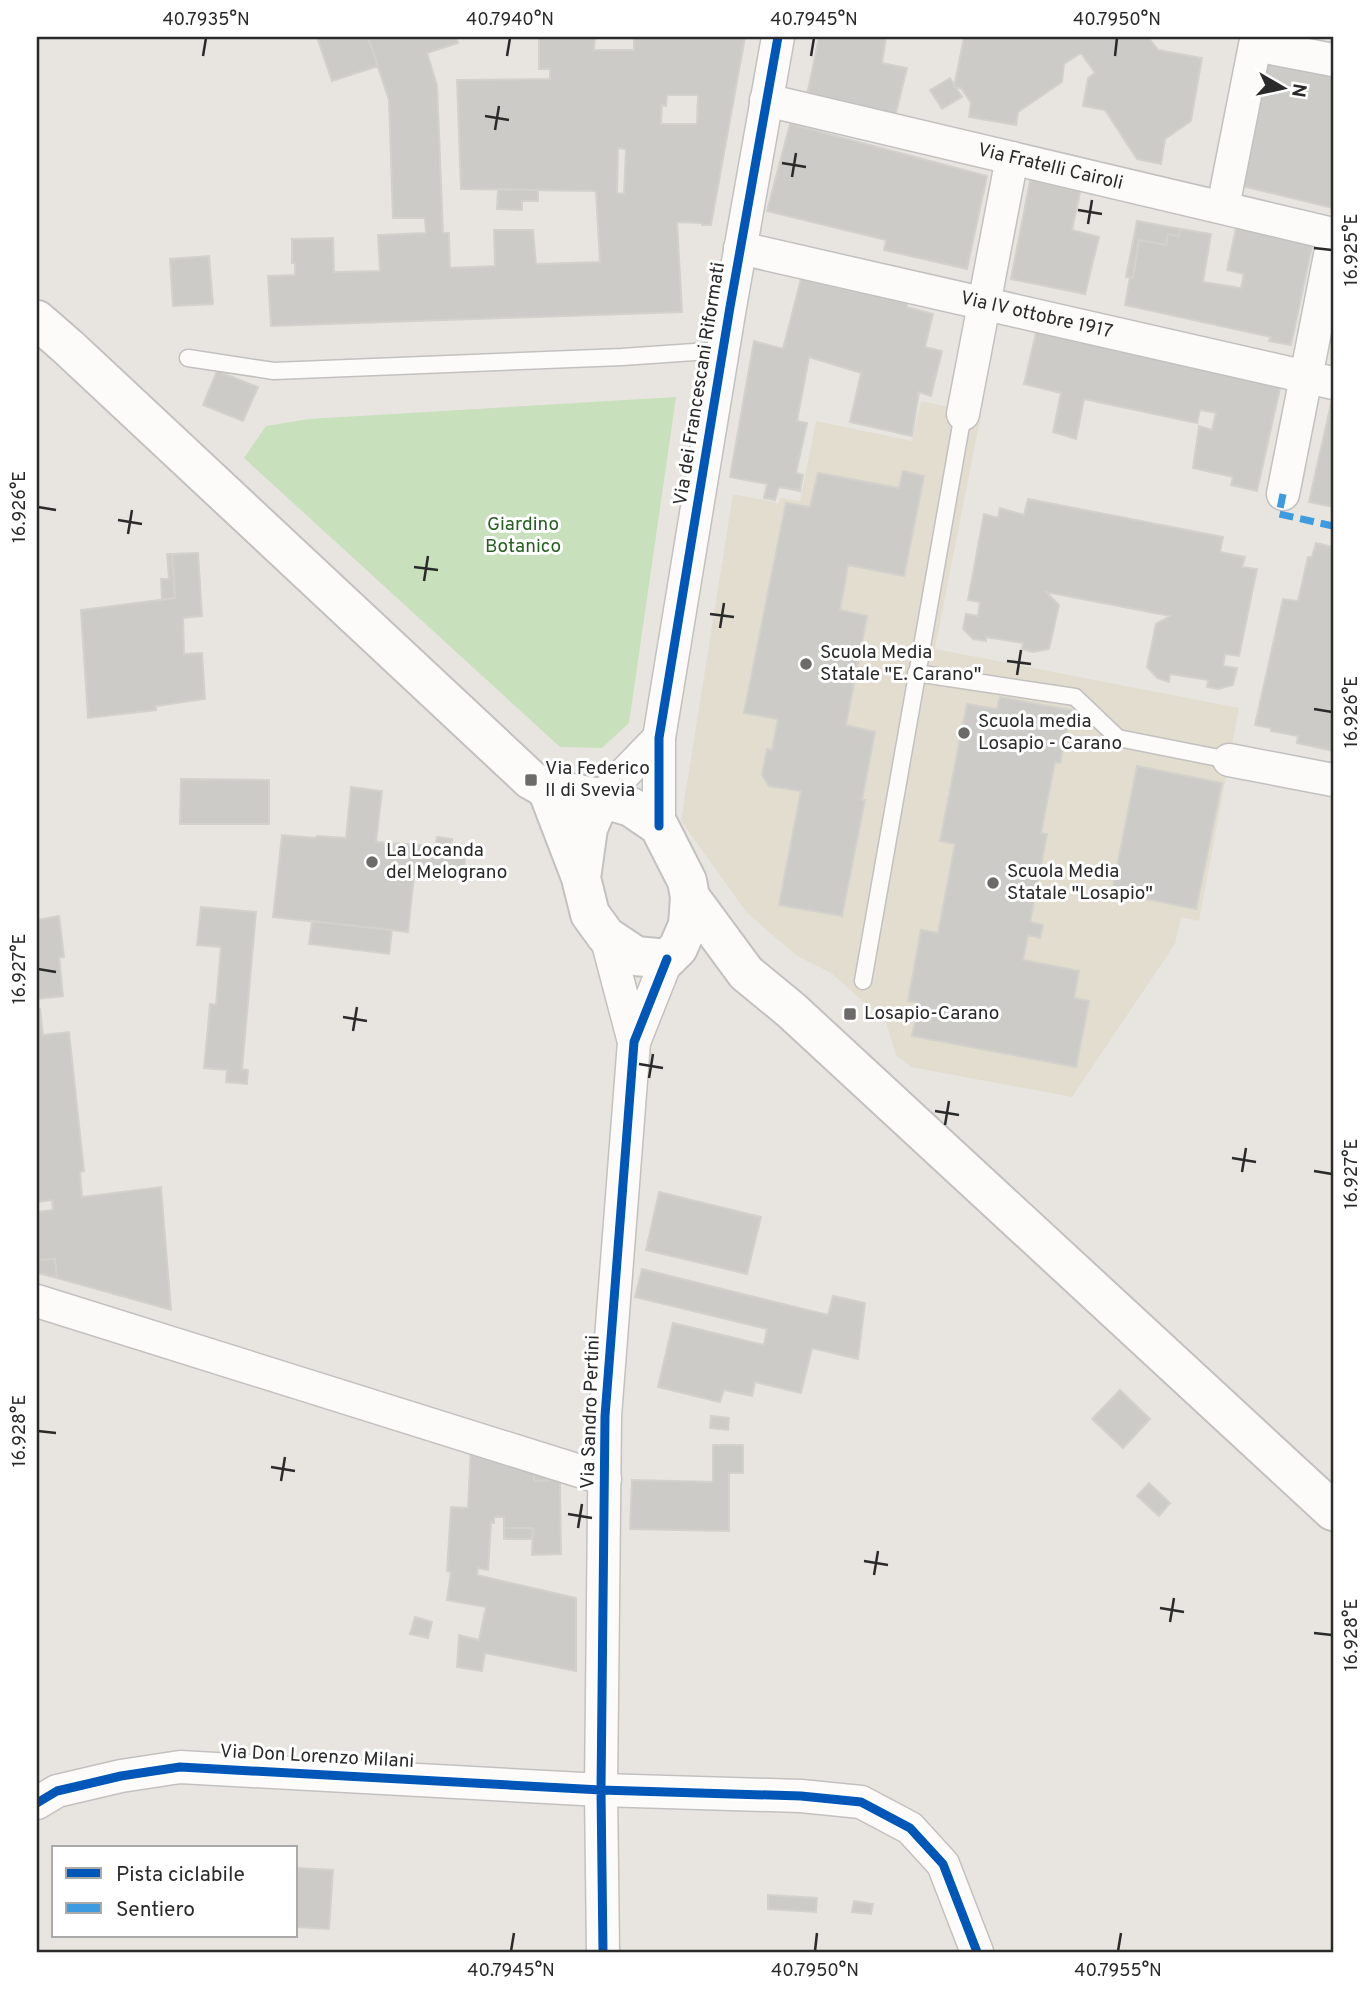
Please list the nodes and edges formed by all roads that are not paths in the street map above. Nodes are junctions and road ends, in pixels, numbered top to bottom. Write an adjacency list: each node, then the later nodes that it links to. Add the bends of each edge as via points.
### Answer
1 (778, 37): 3 (street, Via dei Francescani Riformati)
2 (1333, 60): 5 (street, via 1255,45)
3 (766, 100): 4 (street, Via Fratelli Cairoli); 8 (street, Via dei Francescani Riformati)
4 (1012, 158): 5 (street, Via Fratelli Cairoli); 9 (street)
5 (1223, 207): 6 (street, Via Fratelli Cairoli)
6 (1333, 234)
7 (1333, 240): 13 (street)
8 (740, 248): 9 (street, Via IV ottobre 1917); 11 (street, Via dei Francescani Riformati)
9 (985, 302): 13 (street, Via IV ottobre 1917); 14 (street)
10 (37, 320): 20 (main road, via 531,780)
11 (723, 350): 12 (lane, via 274,371); 17 (street, Via dei Francescani Riformati)
12 (188, 358)
13 (1320, 380): 15 (street)
14 (963, 414): 16 (lane)
15 (1283, 494)
16 (916, 673): 18 (lane, via 1075,697 1118,738); 28 (lane)
17 (659, 738): 21 (street); 22 (street, Via dei Francescani Riformati)
18 (1229, 760): 19 (street)
19 (1333, 780)
20 (547, 789): 21 (main road); 23 (main road)
21 (601, 798): 22 (main road, via 631,807); 23 (main road, via 588,828)
22 (659, 826): 24 (main road, via 687,881)
23 (581, 878): 25 (main road, via 590,914)
24 (690, 897): 26 (main road, via 688,925); 27 (main road)
25 (606, 936): 26 (main road, via 636,956); 29 (street)
26 (672, 953): 27 (main road); 29 (street)
27 (746, 973): 32 (main road)
28 (863, 981)
29 (634, 1042): 31 (street, Via Sandro Pertini, via 605,1416)
30 (37, 1301): 31 (street)
31 (605, 1479): 33 (street, Via Sandro Pertini)
32 (1333, 1511)
33 (601, 1790): 34 (street, Via Don Lorenzo Milani, via 180,1767 57,1791); 35 (street, Via Sandro Pertini); 36 (street, Via Don Lorenzo Milani, via 861,1802 910,1828 943,1864)
34 (37, 1803)
35 (603, 1952)
36 (977, 1952)

